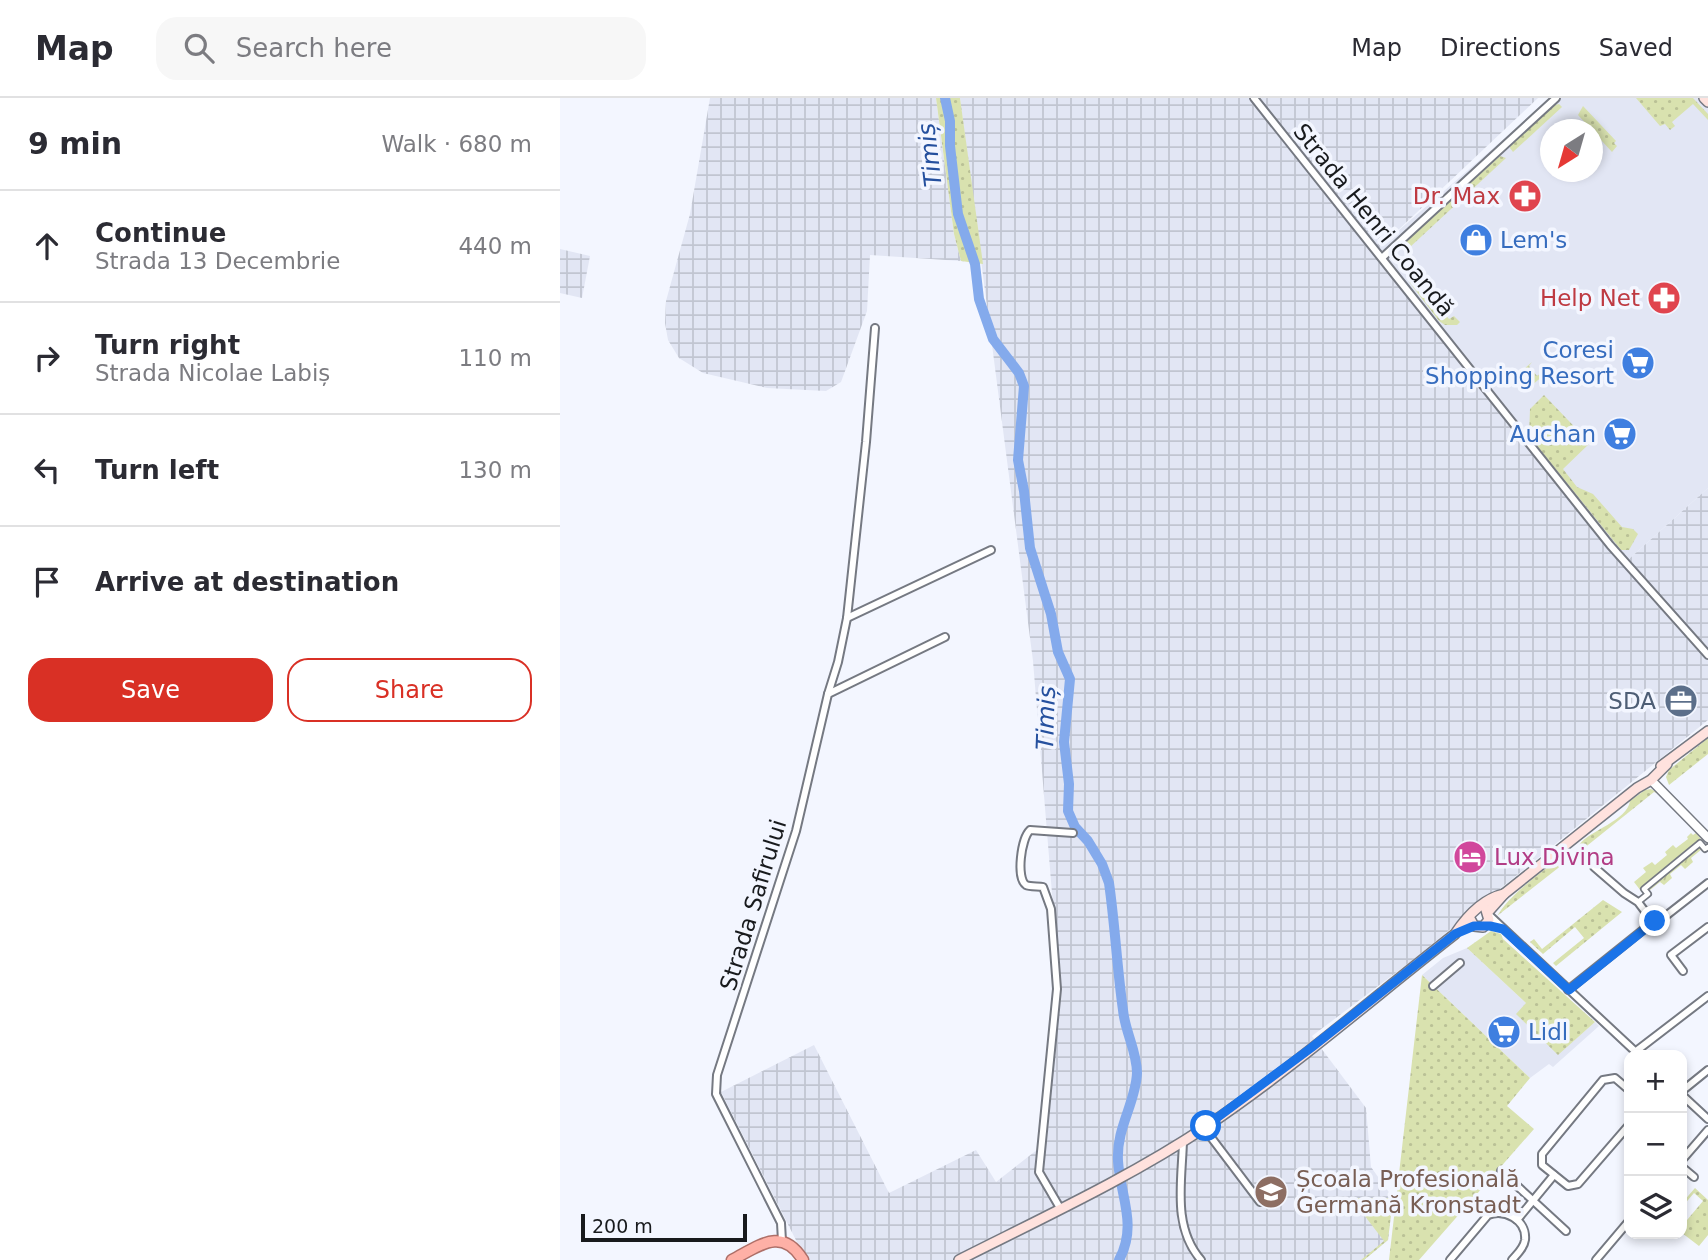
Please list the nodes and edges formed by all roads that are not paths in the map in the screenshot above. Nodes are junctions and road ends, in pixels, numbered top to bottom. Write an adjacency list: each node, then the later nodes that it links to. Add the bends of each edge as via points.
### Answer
1 (1255, 98): 5 (street, Strada Henri Coandă)
2 (1556, 98): 5 (street)
3 (1704, 98): 4 (main road)
4 (1708, 102)
5 (1383, 257): 10 (street, Strada Henri Coandă, via 1610,545)
6 (875, 328): 8 (street, Strada Safirului)
7 (991, 550): 8 (street)
8 (848, 618): 11 (street, Strada Safirului)
9 (945, 637): 11 (street)
10 (1708, 655)
11 (828, 694): 57 (street, Strada Safirului, via 796,831 715,1085 781,1223)
12 (1708, 731): 13 (main road)
13 (1667, 764): 14 (main road); 15 (main road)
14 (1651, 780): 15 (main road); 17 (street)
15 (1637, 788): 21 (main road)
16 (1073, 833): 53 (street, via 1030,830 1020,860 1024,882 1046,890 1051,909 1056,989 1039,1172)
17 (1708, 838)
18 (1708, 847): 22 (street, via 1700,844 1644,889 1648,894)
19 (1594, 867): 22 (street)
20 (1708, 883): 26 (street)
21 (1504, 894): 23 (main road); 24 (main road)
22 (1638, 902): 26 (street)
23 (1479, 907): 24 (main road); 25 (main road, via 1472,911)
24 (1489, 914): 27 (main road); 29 (street)
25 (1472, 922): 27 (main road); 42 (main road)
26 (1653, 922): 33 (street)
27 (1485, 926): 29 (street)
28 (1708, 927): 31 (street, via 1671,955)
29 (1503, 929): 33 (street)
30 (1460, 963): 32 (street)
31 (1683, 971)
32 (1433, 986)
33 (1569, 990): 35 (street)
34 (1708, 996): 36 (street)
35 (1633, 1050)
36 (1642, 1050)
37 (1708, 1070): 39 (street)
38 (1624, 1084): 49 (street, via 1615,1078 1603,1080 1542,1154 1542,1164)
39 (1687, 1089)
40 (1687, 1098): 41 (street)
41 (1708, 1119)
42 (1203, 1128): 45 (main road); 52 (street)
43 (1708, 1130): 46 (street)
44 (1624, 1131): 49 (street, via 1578,1184 1568,1186)
45 (1183, 1141): 53 (main road); 61 (street, via 1183,1225)
46 (1687, 1154)
47 (1501, 1171): 51 (street)
48 (1687, 1171): 50 (street)
49 (1554, 1175): 51 (street)
50 (1694, 1177)
51 (1533, 1201): 54 (street); 56 (street)
52 (1260, 1202)
53 (1060, 1208): 60 (main road)
54 (1517, 1220): 62 (street, via 1506,1213 1488,1215); 63 (street, via 1525,1240)
55 (1624, 1227): 64 (street)
56 (1566, 1231)
57 (782, 1241): 58 (highway, via 768,1242); 59 (highway)
58 (733, 1260)
59 (803, 1260)
60 (959, 1260)
61 (1201, 1260)
62 (1450, 1260)
63 (1512, 1260)
64 (1597, 1260)

